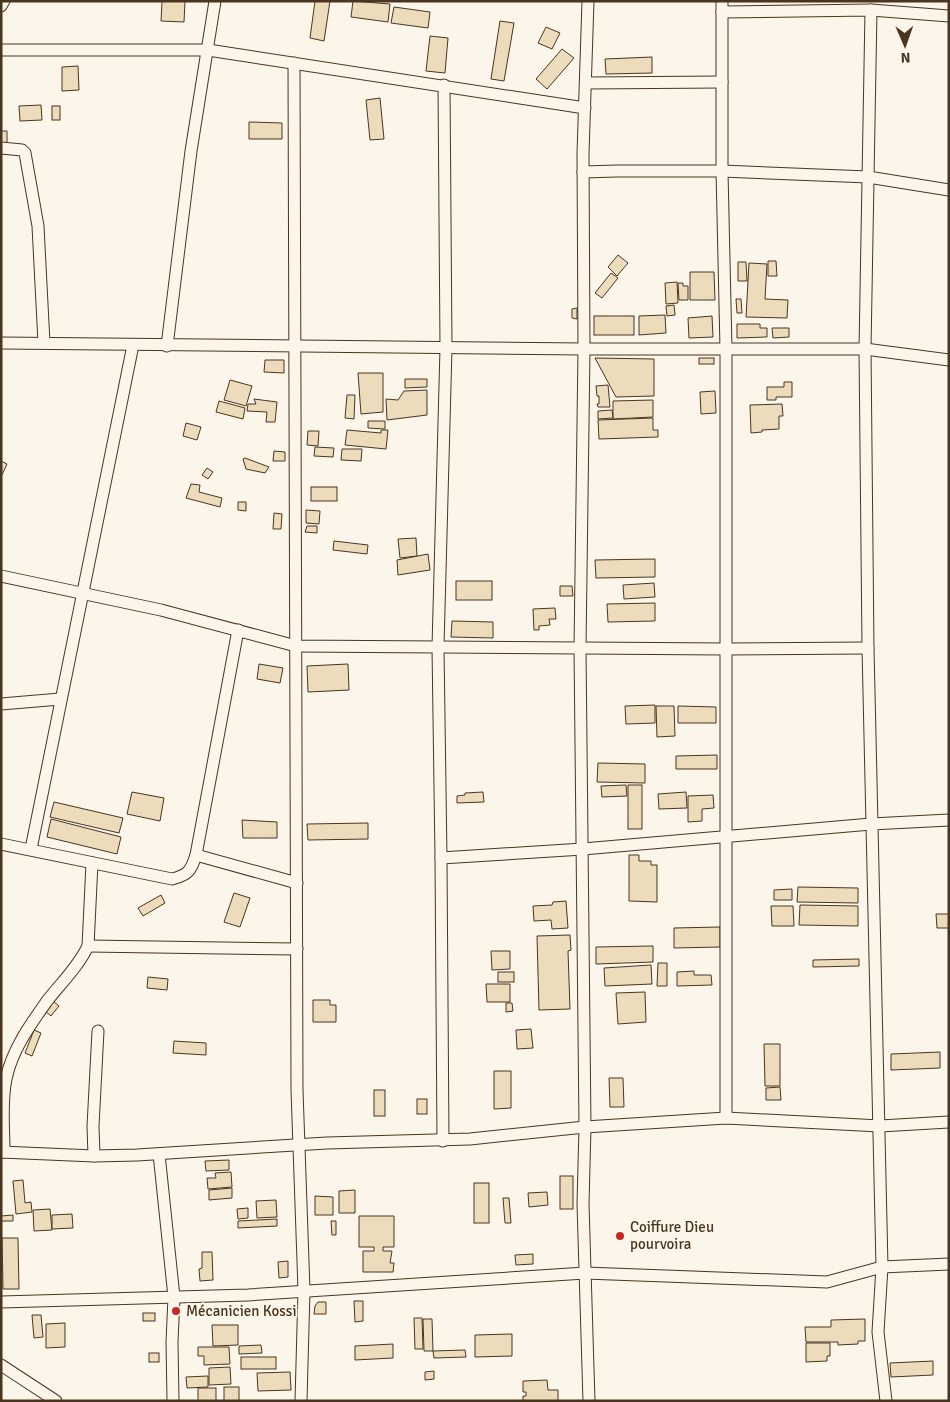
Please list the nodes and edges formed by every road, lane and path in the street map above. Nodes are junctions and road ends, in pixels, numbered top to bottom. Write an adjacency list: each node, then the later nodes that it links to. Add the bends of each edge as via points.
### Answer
1 (4, 1): 4 (street)
2 (215, 1): 9 (street)
3 (588, 1): 12 (street)
4 (1, 6)
5 (722, 7): 6 (street); 11 (street)
6 (871, 10): 7 (street); 18 (street)
7 (949, 16)
8 (1, 50): 9 (street)
9 (208, 50): 10 (street); 23 (street, via 191,151)
10 (294, 63): 13 (street); 24 (street)
11 (722, 82): 12 (street); 16 (street)
12 (586, 83): 14 (street)
13 (444, 85): 14 (street); 25 (street)
14 (585, 108): 17 (street)
15 (1, 148): 21 (street, via 16,148 25,153 38,226)
16 (722, 171): 17 (street); 18 (street); 27 (street)
17 (583, 172): 26 (street)
18 (868, 177): 19 (street); 28 (street)
19 (949, 190)
20 (1, 343): 21 (street)
21 (44, 343): 22 (street)
22 (133, 345): 23 (street); 31 (street)
23 (167, 346): 24 (street)
24 (296, 346): 25 (street); 33 (street)
25 (446, 348): 26 (street); 34 (street)
26 (584, 349): 27 (street); 35 (street)
27 (726, 349): 28 (street); 37 (street)
28 (865, 349): 29 (street); 36 (street)
29 (949, 360)
30 (1, 576): 31 (street)
31 (82, 594): 32 (street); 38 (street)
32 (238, 630): 33 (street); 46 (street)
33 (296, 646): 34 (street); 49 (street)
34 (438, 647): 35 (street); 47 (street)
35 (580, 648): 37 (street); 45 (street)
36 (868, 648): 37 (street); 41 (street)
37 (726, 649): 42 (street)
38 (60, 699): 39 (street); 44 (street)
39 (1, 704)
40 (949, 820): 41 (street)
41 (871, 824): 42 (street); 55 (street)
42 (725, 837): 45 (street); 53 (street)
43 (1, 844): 44 (street)
44 (31, 849): 48 (street)
45 (583, 849): 47 (street); 56 (street)
46 (196, 856): 48 (street, via 185,876 172,879); 49 (street)
47 (441, 858): 57 (street)
48 (92, 863): 50 (street)
49 (297, 883): 51 (street)
50 (88, 946): 51 (street); 59 (street, via 84,956 32,1023 11,1060 4,1102)
51 (297, 949): 58 (street)
52 (98, 1032): 61 (street)
53 (726, 1118): 55 (street); 56 (street)
54 (949, 1122): 55 (street)
55 (880, 1126): 63 (street)
56 (586, 1127): 57 (street); 64 (street)
57 (442, 1141): 58 (street)
58 (300, 1145): 60 (street); 65 (street)
59 (3, 1152): 61 (street)
60 (159, 1154): 61 (street); 66 (street)
61 (94, 1156)
62 (949, 1264): 63 (street)
63 (882, 1267): 64 (street, via 827,1282); 73 (street, via 878,1332)
64 (585, 1274): 65 (street); 72 (street)
65 (304, 1290): 66 (street); 71 (street)
66 (174, 1297): 67 (street); 70 (street)
67 (1, 1302)
68 (1, 1365): 69 (street)
69 (56, 1401)
70 (173, 1401)
71 (301, 1401)
72 (589, 1401)
73 (886, 1401)

